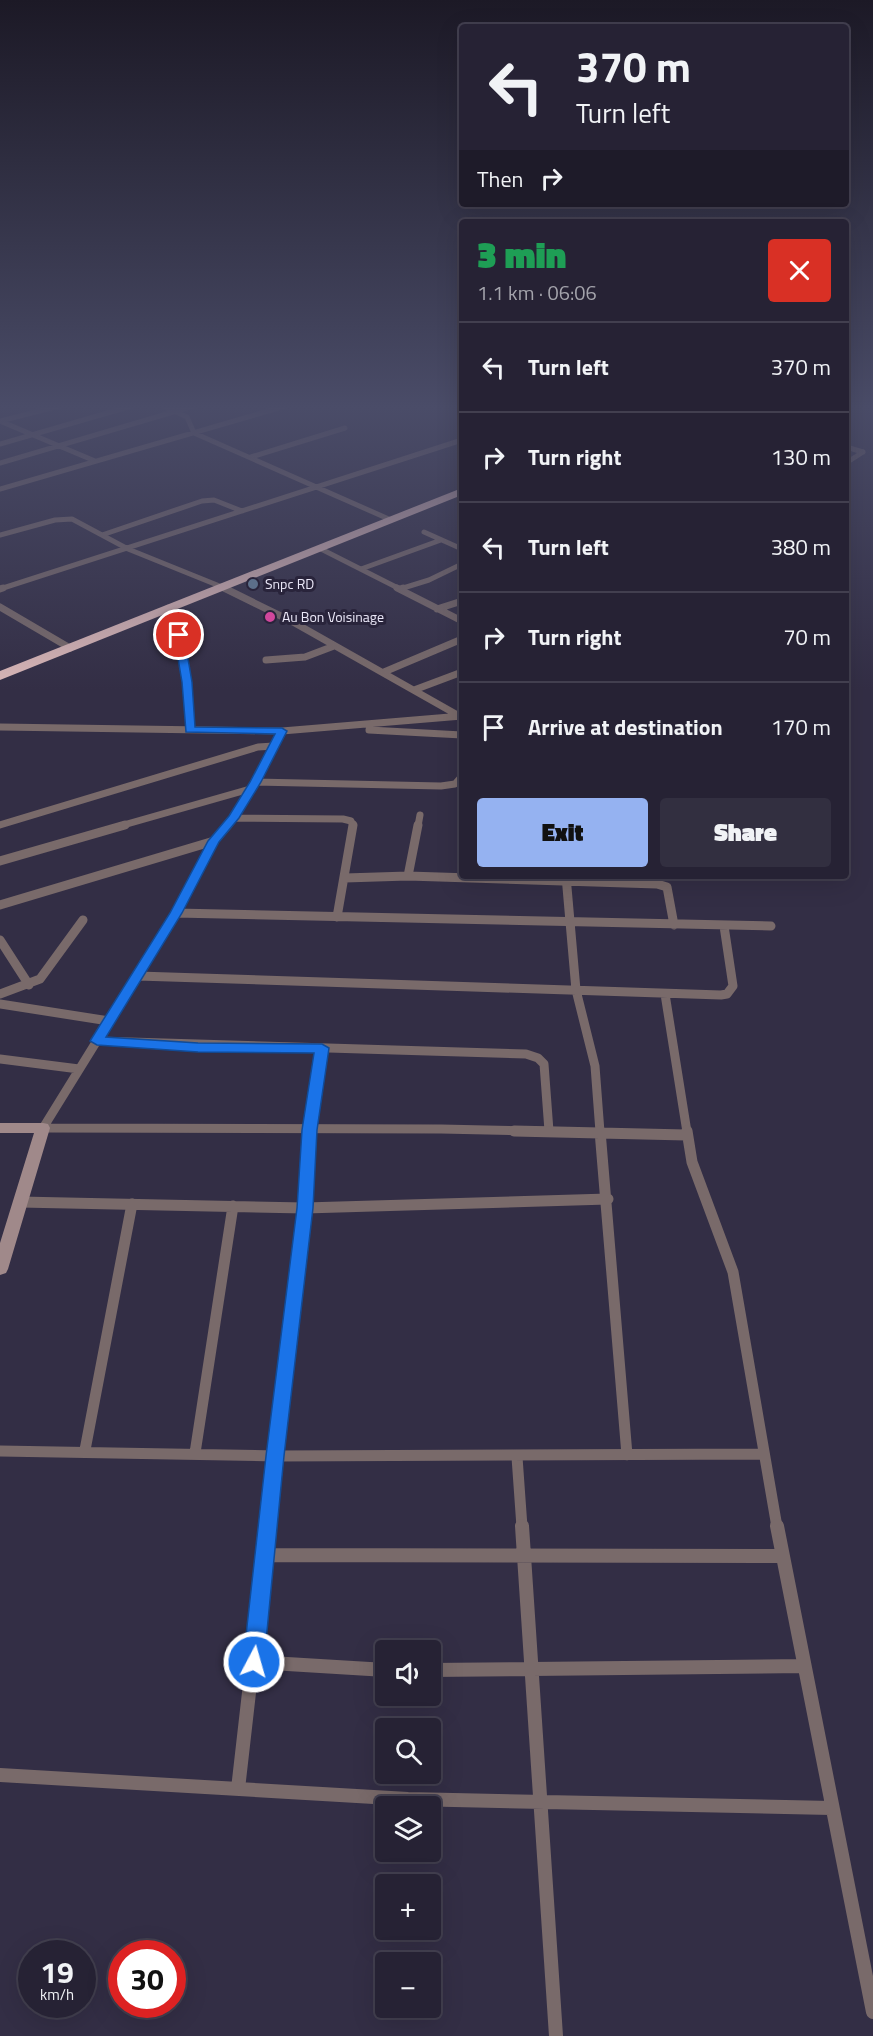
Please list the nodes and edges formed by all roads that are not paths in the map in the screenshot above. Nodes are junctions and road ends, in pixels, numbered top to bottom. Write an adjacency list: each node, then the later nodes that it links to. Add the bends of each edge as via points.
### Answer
1 (214, 500): 10 (street)
2 (214, 500): 6 (street)
3 (275, 500): 6 (street)
4 (347, 500): 7 (street)
5 (440, 500): 7 (highway)
6 (242, 511): 13 (street)
7 (391, 520): 14 (highway)
8 (424, 532): 11 (street)
9 (0, 535): 10 (street, via 72,519)
10 (102, 535): 13 (street)
11 (441, 540): 12 (street); 16 (street)
12 (459, 548)
13 (128, 549): 17 (street); 18 (street)
14 (321, 549): 16 (street); 17 (highway)
15 (459, 566): 19 (street)
16 (360, 568): 19 (street)
17 (222, 587): 22 (highway); 26 (street)
18 (0, 589)
19 (400, 589): 23 (street)
20 (459, 602): 23 (street)
21 (0, 607): 27 (street)
22 (168, 608): 27 (highway); 37 (street, via 177,625 181,647)
23 (437, 609): 24 (street)
24 (459, 620)
25 (459, 640): 29 (street)
26 (334, 646): 28 (street, via 304,657); 29 (street)
27 (70, 648): 31 (highway)
28 (266, 660)
29 (384, 672): 32 (street)
30 (459, 673): 32 (street)
31 (0, 676)
32 (414, 690): 33 (street)
33 (459, 713)
34 (459, 714): 36 (street)
35 (0, 727): 37 (street)
36 (328, 729): 38 (street); 39 (street)
37 (190, 730): 38 (street)
38 (282, 731): 40 (street)
39 (459, 735)
40 (274, 746): 42 (street); 45 (street, via 258,747)
41 (459, 779): 42 (street, via 441,786)
42 (253, 786): 44 (street); 47 (street)
43 (420, 815): 48 (street)
44 (234, 818): 46 (street); 50 (street, via 351,821)
45 (0, 825)
46 (214, 841): 53 (street); 54 (street)
47 (0, 861)
48 (408, 876): 49 (street); 50 (street)
49 (459, 877)
50 (345, 878): 55 (street)
51 (567, 879): 57 (street)
52 (581, 879): 58 (street, via 664,885)
53 (0, 905)
54 (176, 913): 55 (street); 62 (street)
55 (337, 917): 57 (street)
56 (83, 920): 63 (street, via 40,979)
57 (570, 922): 58 (street); 64 (street)
58 (674, 925): 59 (street)
59 (724, 926): 60 (street); 66 (street, via 731,991 721,995)
60 (771, 926)
61 (2, 945): 63 (street)
62 (138, 976): 64 (street); 68 (street)
63 (29, 985): 65 (street)
64 (576, 990): 66 (street); 77 (street, via 595,1066)
65 (0, 994)
66 (665, 994): 78 (street)
67 (0, 1004): 68 (street)
68 (109, 1021): 69 (street)
69 (97, 1041): 70 (street); 72 (street)
70 (322, 1048): 75 (street); 76 (street, via 443,1050 538,1058 544,1064)
71 (0, 1059): 72 (street)
72 (79, 1069): 74 (street)
73 (0, 1128): 74 (street)
74 (43, 1128): 75 (street); 80 (street)
75 (310, 1130): 76 (street); 83 (street)
76 (549, 1131): 77 (street)
77 (599, 1132): 78 (street); 79 (street)
78 (686, 1135): 88 (street, via 703,1197 733,1272)
79 (608, 1198): 83 (street); 89 (street)
80 (20, 1202): 81 (street); 84 (street)
81 (132, 1204): 82 (street); 85 (street)
82 (233, 1206): 83 (street); 87 (street)
83 (305, 1208): 90 (street)
84 (0, 1269)
85 (85, 1450): 86 (street); 87 (street)
86 (0, 1451)
87 (195, 1453): 90 (street)
88 (763, 1454): 89 (street); 94 (street)
89 (627, 1455): 91 (street)
90 (275, 1456): 91 (street); 92 (street)
91 (517, 1457): 93 (street)
92 (265, 1555): 93 (street); 95 (street)
93 (524, 1556): 94 (street); 98 (street)
94 (783, 1556): 96 (street)
95 (254, 1662): 97 (street); 101 (street)
96 (804, 1666): 98 (street); 103 (street)
97 (375, 1669)
98 (530, 1669): 99 (street); 102 (street)
99 (441, 1670)
100 (0, 1775): 101 (street)
101 (238, 1789): 102 (street)
102 (540, 1802): 103 (street); 105 (street)
103 (831, 1808): 104 (street)
104 (873, 2012)
105 (556, 2036)

